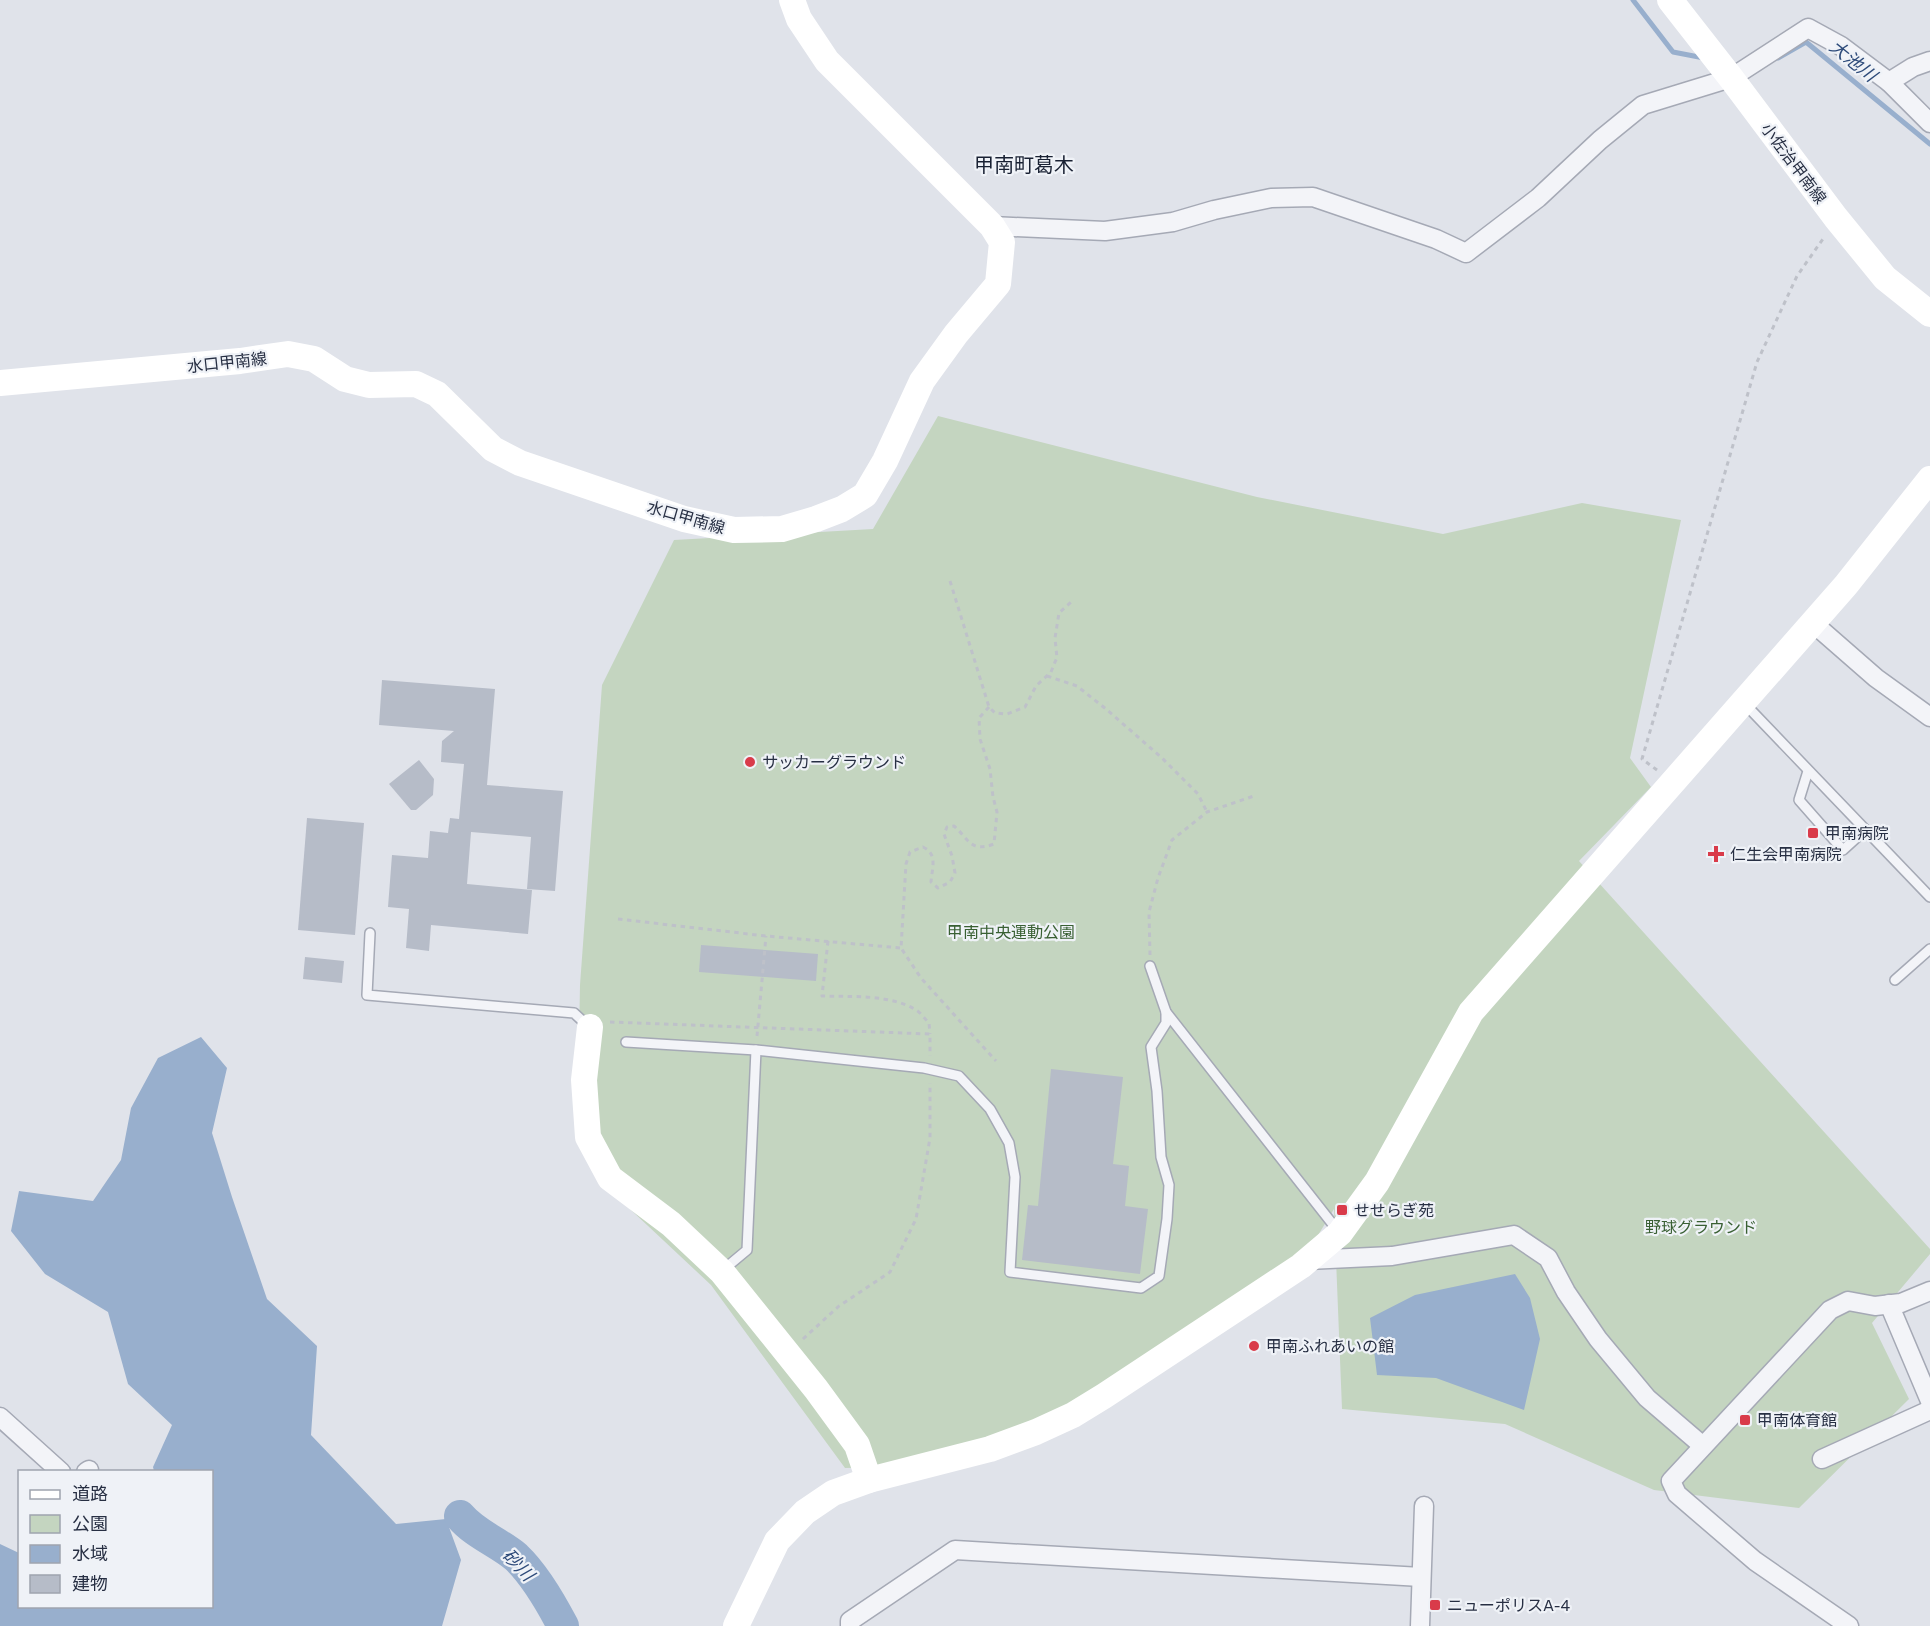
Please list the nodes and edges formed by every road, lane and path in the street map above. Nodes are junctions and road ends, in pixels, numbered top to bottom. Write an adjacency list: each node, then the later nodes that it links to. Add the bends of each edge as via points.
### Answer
1 (792, 0): 8 (street, 水口甲南線, via 799,19 827,61)
2 (1670, 0): 4 (street, 小佐治甲南線)
3 (1930, 61): 5 (street)
4 (1731, 78): 5 (street, via 1808,28 1841,46); 7 (street, 小佐治甲南線); 8 (street, via 1643,105 1538,198 1466,253 1313,197 1271,198 1173,222 1105,231)
5 (1889, 82): 6 (street)
6 (1930, 123)
7 (1836, 219): 9 (street, 小佐治甲南線, via 1885,278); 20 (path, via 1797,276 1757,362 1712,513 1642,759)
8 (992, 225): 10 (street, 水口甲南線, via 1002,242 998,284 922,381 865,495 834,512 782,529 734,531 684,519 520,463 493,450 437,394 427,389 416,384 369,385 345,379 314,359 288,354)
9 (1930, 314)
10 (0, 383)
11 (1930, 479): 14 (street)
12 (950, 581): 17 (path)
13 (1071, 602): 15 (path, via 1059,613 1057,658)
14 (1813, 623): 16 (street); 18 (street, via 1876,678)
15 (1047, 675): 17 (path, via 1025,707 1007,714 995,713); 22 (path, via 1077,686 1106,709 1198,794)
16 (1743, 703): 19 (lane); 20 (street)
17 (989, 707): 29 (path, via 979,718 997,812 994,844 982,848 971,844 954,826 947,827 944,834 956,873 950,882 938,888 931,882 934,857 930,850 923,847 910,852)
18 (1930, 717)
19 (1808, 771): 23 (lane); 23 (lane, via 1799,800 1844,850)
20 (1673, 782): 42 (street, via 1471,1012 1377,1182)
21 (1254, 796): 22 (path)
22 (1207, 812): 31 (path, via 1172,840 1149,912)
23 (1865, 830): 24 (lane)
24 (1930, 897)
25 (618, 919): 27 (path)
26 (370, 933): 34 (lane, via 367,995 574,1013)
27 (766, 936): 28 (path); 35 (path)
28 (828, 941): 29 (path); 36 (path, via 822,996 876,998 897,1003 916,1010 929,1023)
29 (901, 948): 40 (path, via 921,978)
30 (1930, 949): 32 (lane)
31 (1150, 966): 33 (lane)
32 (1895, 980)
33 (1167, 1012): 38 (lane, via 1166,1023 1151,1047 1161,1157 1169,1185 1167,1220 1159,1276 1141,1288 1010,1272 1015,1177 1009,1143 990,1109 959,1076 924,1068); 42 (lane)
34 (594, 1025): 35 (path); 44 (street, via 584,1080 588,1137 609,1178 670,1224)
35 (758, 1026): 36 (path); 38 (path)
36 (930, 1034): 39 (path)
37 (626, 1042): 38 (lane)
38 (756, 1050): 44 (lane, via 747,1250)
39 (930, 1057)
40 (996, 1061)
41 (930, 1080): 47 (path, via 930,1138 916,1219 890,1272 839,1306)
42 (1340, 1233): 43 (street)
43 (1308, 1260): 51 (street, via 1392,1256 1514,1235 1548,1258 1598,1340 1647,1398); 54 (street, via 1073,1415 990,1449)
44 (722, 1272): 54 (street, via 857,1445)
45 (1930, 1291): 46 (street)
46 (1889, 1304): 48 (street); 51 (street, via 1875,1306 1848,1301 1830,1310)
47 (799, 1343)
48 (1930, 1401)
49 (1930, 1410): 52 (street)
50 (0, 1418): 53 (street)
51 (1703, 1446): 60 (street, via 1671,1481 1677,1494 1755,1561)
52 (1822, 1459)
53 (59, 1470)
54 (869, 1480): 57 (street, via 832,1493 805,1512 777,1541)
55 (1424, 1506): 56 (street)
56 (1421, 1577): 58 (street, via 955,1550 850,1622); 59 (street)
57 (736, 1626)
58 (850, 1626)
59 (1420, 1626)
60 (1849, 1626)

